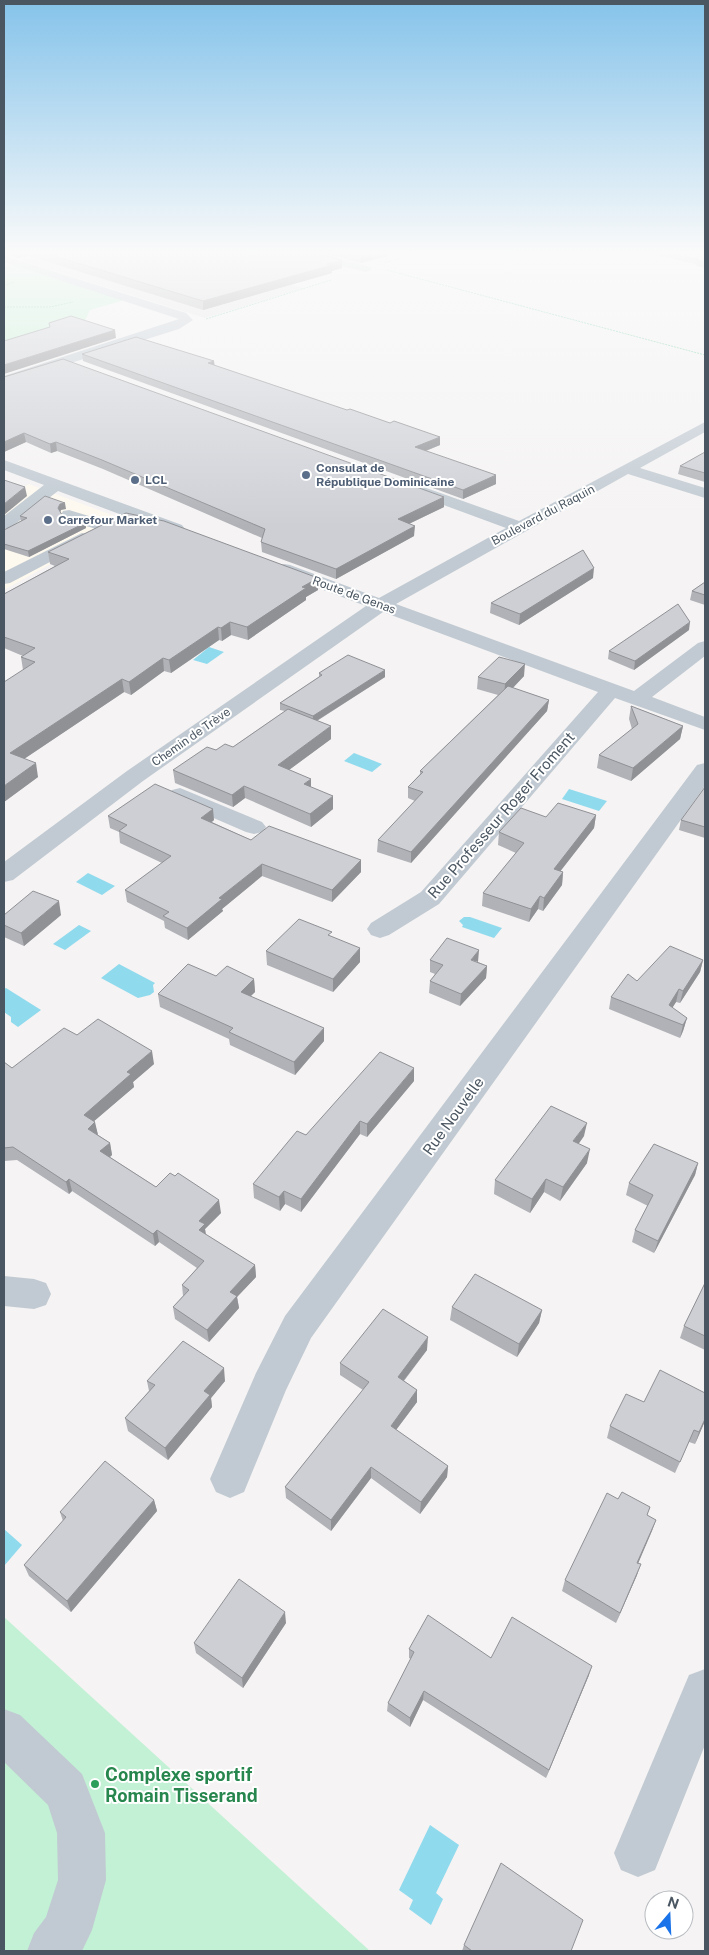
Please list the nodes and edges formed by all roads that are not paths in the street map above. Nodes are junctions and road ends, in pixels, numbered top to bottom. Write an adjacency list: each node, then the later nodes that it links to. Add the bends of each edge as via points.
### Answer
1 (120, 343): 2 (street)
2 (64, 361): 3 (street); 4 (street)
3 (86, 369)
4 (4, 380)
5 (705, 426): 7 (street, Boulevard du Raquin)
6 (4, 465): 9 (street)
7 (627, 469): 10 (street); 15 (street, Boulevard du Raquin)
8 (392, 480): 15 (street)
9 (56, 484): 11 (street); 12 (street)
10 (705, 493)
11 (34, 500): 13 (street); 14 (street)
12 (133, 513): 14 (street); 16 (street)
13 (4, 524)
14 (106, 527): 18 (street)
15 (520, 528): 19 (street, Boulevard du Raquin)
16 (193, 535)
17 (272, 564): 19 (street, Route de Genas)
18 (4, 579)
19 (381, 605): 21 (street, Route de Genas); 25 (street, Chemin de Trève)
20 (705, 648): 22 (street)
21 (611, 689): 22 (street, Route de Genas); 28 (street, Rue Professeur Roger Froment, via 430,898)
22 (637, 698): 23 (street, Route de Genas)
23 (705, 724)
24 (705, 770): 29 (street, Rue Nouvelle, via 298,1327 269,1385)
25 (135, 776): 26 (street); 27 (street, Chemin de Trève)
26 (254, 827)
27 (4, 874)
28 (380, 929)
29 (230, 1479)
30 (705, 1691): 32 (street)
31 (4, 1731): 33 (street, via 66,1790 81,1833 82,1880 67,1930)
32 (638, 1853)
33 (52, 1951)

